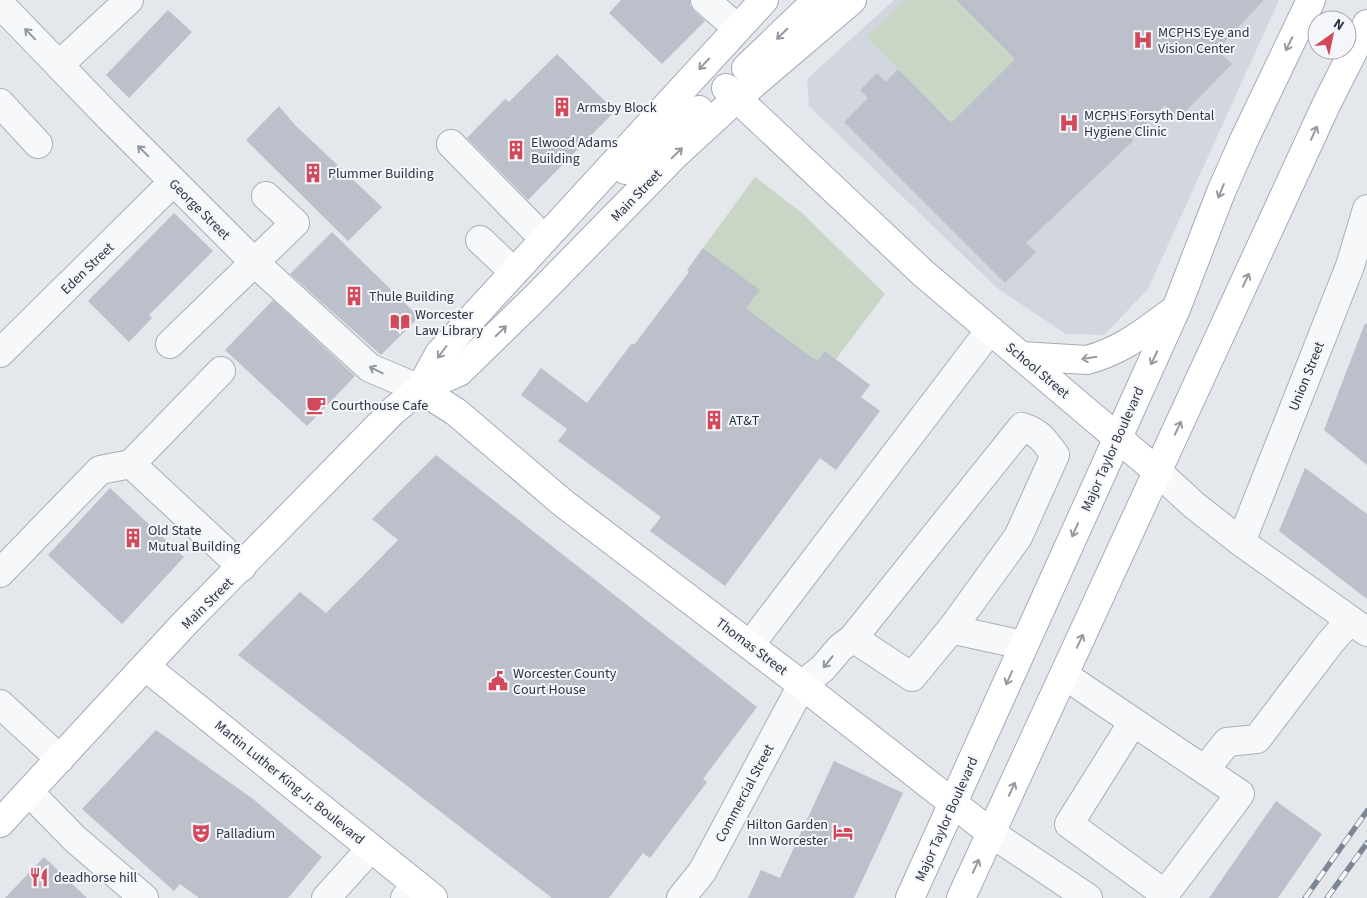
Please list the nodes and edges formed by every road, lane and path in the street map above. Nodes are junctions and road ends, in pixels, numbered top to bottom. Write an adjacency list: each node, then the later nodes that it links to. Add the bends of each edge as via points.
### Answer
1 (128, 0): 10 (street)
2 (705, 0): 9 (street)
3 (764, 0): 9 (main road, Main Street)
4 (817, 0): 11 (main road, one-way to 11)
5 (852, 0): 11 (main road, Main Street)
6 (1311, 0): 23 (main road, Major Taylor Boulevard, one-way to 23, via 1228,175)
7 (0, 4): 10 (street, George Street, one-way to 7)
8 (1367, 24): 32 (main road, one-way to 8, via 1327,103)
9 (737, 28): 18 (main road, Main Street, one-way to 18)
10 (60, 65): 15 (street, George Street, one-way to 10)
11 (732, 93): 18 (main road); 24 (main road, School Street, via 924,274); 29 (main road, Main Street, one-way to 11, via 459,372 675,155)
12 (0, 103): 13 (street)
13 (38, 144)
14 (450, 144): 18 (street)
15 (173, 182): 20 (street, George Street); 26 (street, Eden Street)
16 (266, 196): 20 (street, via 295,223)
17 (1367, 209): 22 (street, Union Street)
18 (546, 237): 21 (main road, Main Street)
19 (480, 240): 21 (street)
20 (255, 263): 25 (street); 29 (street, George Street, one-way to 20, via 370,368)
21 (514, 272): 29 (main road, Main Street, one-way to 29, via 440,354)
22 (1358, 273): 33 (street, Union Street)
23 (1176, 309): 27 (main road, one-way to 27, via 1119,349 1087,360); 30 (main road, Major Taylor Boulevard, one-way to 30)
24 (990, 330): 27 (main road, School Street); 39 (street)
25 (170, 344)
26 (0, 353)
27 (1021, 356): 30 (main road, School Street)
28 (221, 371): 31 (street)
29 (420, 389): 34 (main road, Main Street, via 394,410); 39 (main road, Thomas Street, via 456,412 563,504)
30 (1117, 437): 32 (main road, School Street); 40 (main road, Major Taylor Boulevard, one-way to 40)
31 (131, 464): 34 (street); 35 (street, via 100,470)
32 (1158, 472): 33 (street, School Street); 42 (main road, one-way to 32)
33 (1241, 542): 36 (street, School Street)
34 (242, 567): 41 (main road, Main Street)
35 (0, 573)
36 (1358, 626): 47 (street, via 1330,643 1257,739 1227,742)
37 (953, 627): 38 (street, via 912,677); 38 (street, via 1018,537 1055,455 1034,430 1022,427); 40 (street)
38 (852, 638): 43 (street, one-way to 43)
39 (750, 645): 43 (main road, Thomas Street)
40 (1023, 645): 49 (main road, Major Taylor Boulevard, one-way to 49)
41 (146, 667): 46 (main road, Main Street); 52 (main road, Martin Luther King Jr. Boulevard)
42 (1064, 675): 45 (street); 51 (main road, one-way to 42)
43 (802, 685): 49 (main road, Thomas Street); 56 (street, Commercial Street, via 702,872)
44 (0, 704): 46 (street)
45 (1133, 722): 47 (street); 47 (street, via 1069,824 1165,894 1240,794)
46 (60, 760): 48 (main road, Main Street)
47 (1205, 770)
48 (29, 792): 50 (main road, Main Street); 54 (street, via 75,839)
49 (953, 804): 51 (main road, Thomas Street); 57 (main road, Major Taylor Boulevard)
50 (0, 823)
51 (991, 833): 58 (main road, one-way to 51); 59 (street, Thomas Street)
52 (370, 848): 53 (main road, Martin Luther King Jr. Boulevard); 55 (street)
53 (418, 893)
54 (144, 898)
55 (326, 898)
56 (681, 898)
57 (910, 898)
58 (961, 898)
59 (1088, 898)

